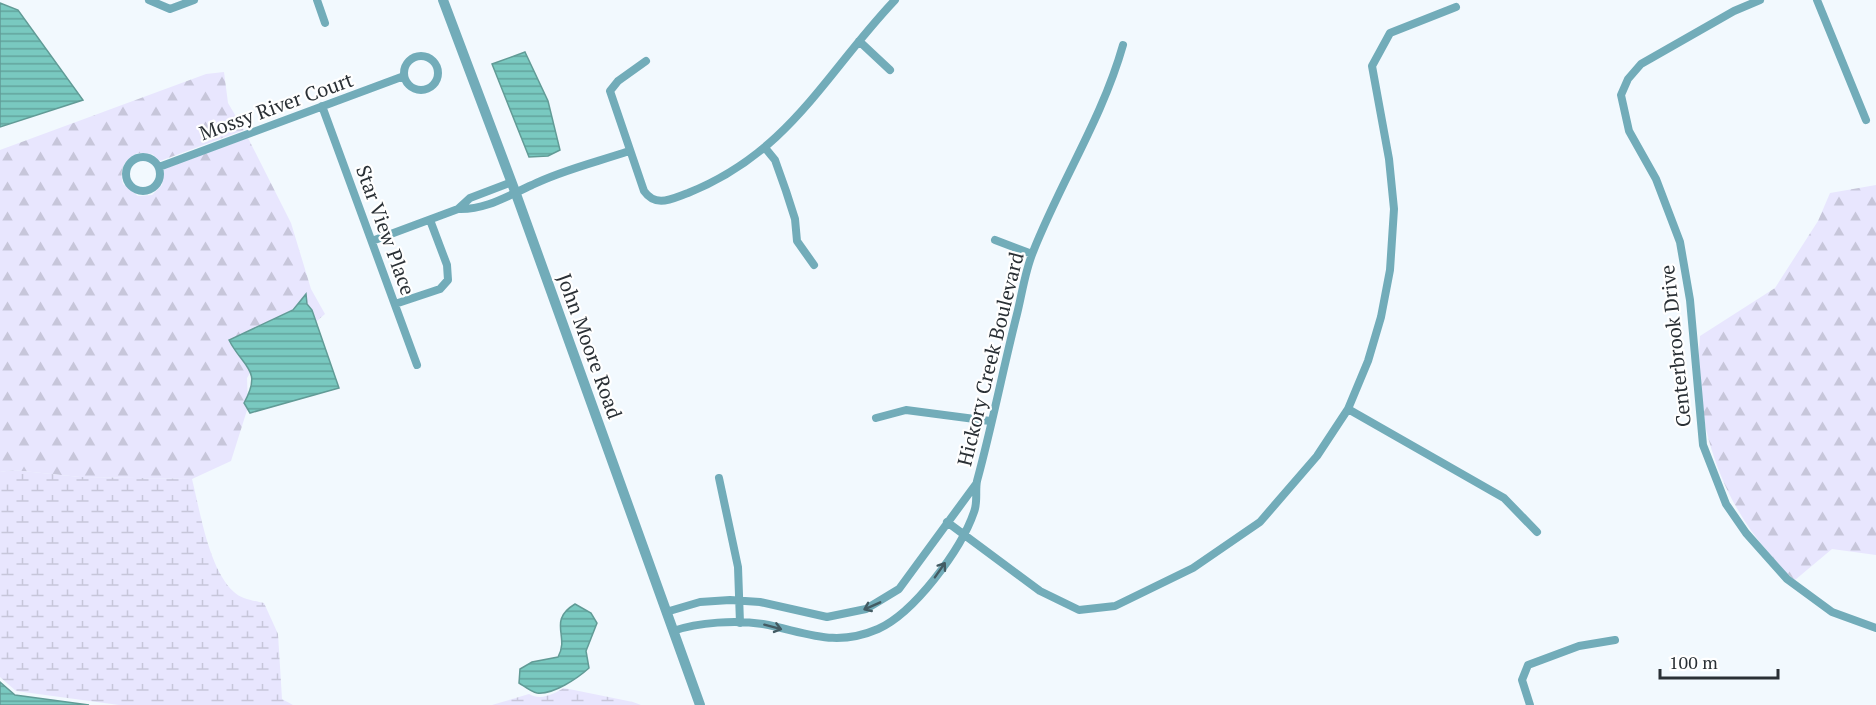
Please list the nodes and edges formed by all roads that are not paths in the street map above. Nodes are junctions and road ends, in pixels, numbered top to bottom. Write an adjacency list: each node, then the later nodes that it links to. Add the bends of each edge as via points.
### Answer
1 (149, 0): 2 (street, via 170,9)
2 (194, 0)
3 (317, 0): 9 (street)
4 (443, 0): 20 (street, John Moore Road)
5 (895, 0): 10 (street)
6 (1760, 0): 43 (street, Centerbrook Drive, via 1734,10 1641,64 1621,95 1629,130 1656,179 1680,242 1690,300 1703,446 1726,504 1787,579 1832,612)
7 (1817, 0): 16 (street)
8 (1456, 7): 32 (street, via 1390,33 1372,66 1394,209 1382,317)
9 (325, 23)
10 (859, 41): 13 (street); 17 (street, via 800,115)
11 (1123, 45): 28 (street, Hickory Creek Boulevard, via 1113,84)
12 (646, 62): 18 (street, via 610,91)
13 (890, 70)
14 (404, 76): 14 (street, via 408,61 418,56 429,57 438,70 436,82 421,90 410,86); 15 (street, Mossy River Court)
15 (322, 106): 19 (street, Mossy River Court); 27 (street, Star View Place)
16 (1866, 120)
17 (766, 149): 18 (street, via 714,182 657,202 644,191); 29 (street, via 775,160 786,191 797,241)
18 (629, 151): 22 (street, via 531,185)
19 (159, 166): 19 (street, via 150,158 138,157 129,164 127,181 134,189 150,190 160,177)
20 (512, 182): 21 (street); 22 (street, John Moore Road)
21 (481, 194): 23 (street); 24 (street)
22 (516, 194): 23 (street); 41 (street, John Moore Road)
23 (485, 206): 24 (street)
24 (458, 209): 25 (street)
25 (430, 220): 27 (street); 30 (street, via 447,265 448,280 440,289)
26 (995, 240): 28 (street)
27 (372, 241): 30 (street, Star View Place)
28 (1032, 254): 34 (street, Hickory Creek Boulevard)
29 (814, 264)
30 (395, 304): 31 (street, Star View Place)
31 (417, 366)
32 (1348, 409): 38 (street, via 1504,498); 39 (street, via 1317,456 1260,522 1193,568 1115,606 1079,610 1072,607 1040,591)
33 (876, 418): 34 (street, via 906,410)
34 (990, 421): 36 (street, Hickory Creek Boulevard)
35 (719, 478): 40 (street, via 738,567)
36 (976, 484): 37 (street, Hickory Creek Boulevard); 39 (street, Hickory Creek Boulevard, via 974,512)
37 (947, 522): 39 (street); 40 (street, Hickory Creek Boulevard, one-way to 40, via 899,589 866,609 819,616)
38 (1538, 532)
39 (963, 534): 42 (street, Hickory Creek Boulevard, one-way to 39, via 825,638 848,638 879,628 915,604)
40 (739, 600): 41 (street, Hickory Creek Boulevard, via 700,602); 42 (street)
41 (666, 612): 44 (street, John Moore Road)
42 (740, 623): 44 (street, Hickory Creek Boulevard)
43 (1876, 628)
44 (674, 631): 46 (street, John Moore Road)
45 (1615, 640): 47 (street, via 1579,646 1528,664 1522,681)
46 (700, 705)
47 (1530, 705)

